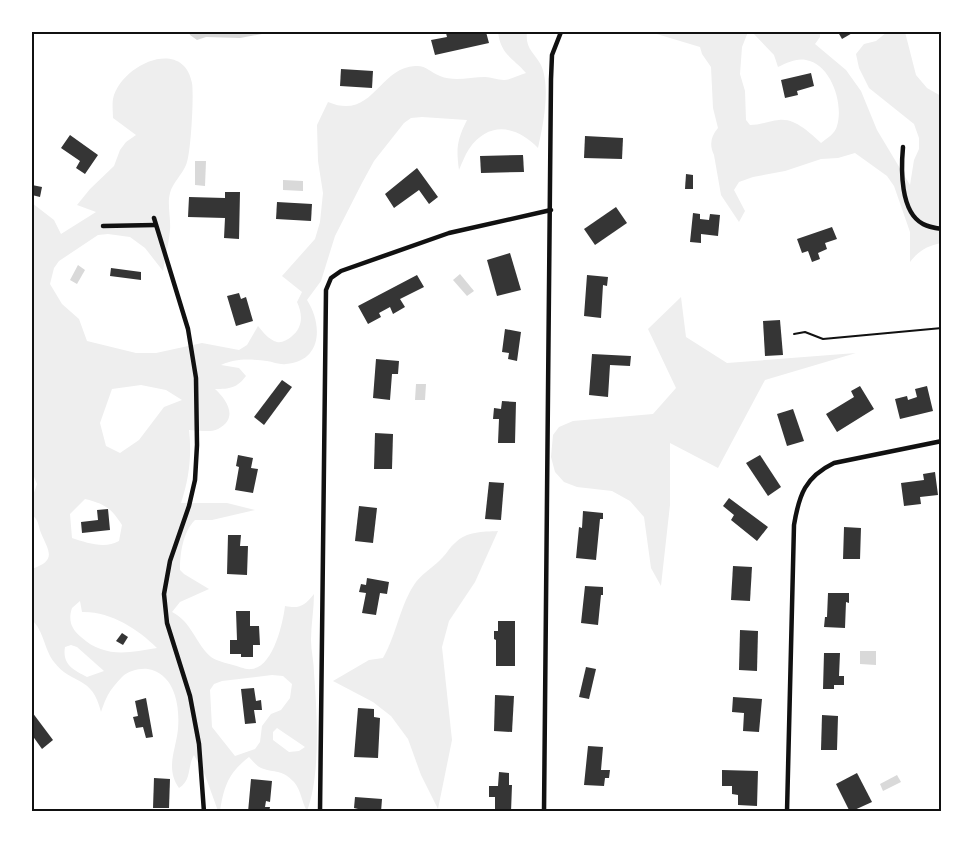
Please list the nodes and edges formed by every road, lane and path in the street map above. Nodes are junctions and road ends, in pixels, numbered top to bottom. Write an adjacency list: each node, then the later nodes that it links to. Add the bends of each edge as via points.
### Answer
1 (561, 32): 3 (street, via 552,55)
2 (903, 147): 7 (street, via 902,171 910,211 921,223)
3 (551, 210): 13 (street, via 449,233 341,271 326,290); 14 (street)
4 (154, 218): 5 (street)
5 (155, 225): 6 (street); 12 (street, via 188,329 196,378 195,480 164,594 167,622 190,696 199,744)
6 (103, 226)
7 (942, 229)
8 (942, 328): 9 (lane, via 823,339 804,332)
9 (794, 334)
10 (942, 441): 11 (street, via 823,468 805,486 798,501 794,525)
11 (788, 808): 15 (street)
12 (204, 812)
13 (320, 812)
14 (544, 812)
15 (793, 812)

